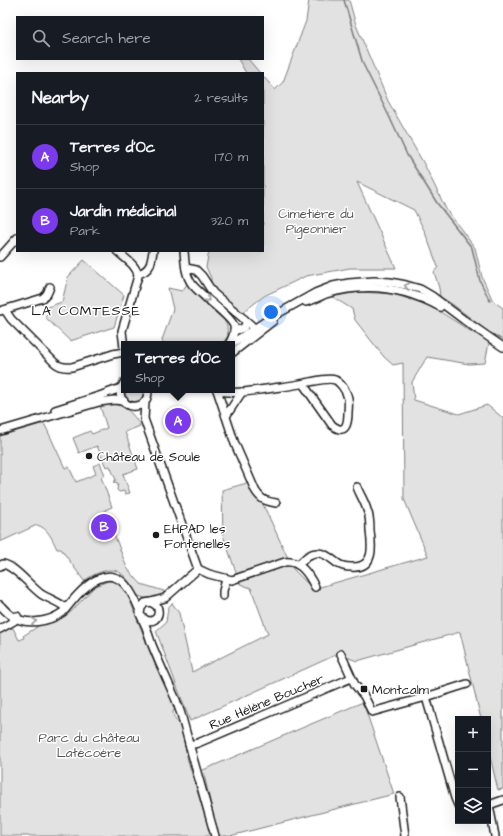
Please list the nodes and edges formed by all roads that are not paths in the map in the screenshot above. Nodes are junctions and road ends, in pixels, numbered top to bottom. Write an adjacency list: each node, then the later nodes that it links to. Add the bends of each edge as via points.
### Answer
1 (16, 239): 5 (street)
2 (118, 252): 7 (street)
3 (153, 252): 7 (street, via 148,268)
4 (184, 252): 6 (street)
5 (0, 257)
6 (186, 268): 10 (street, via 196,270 213,293); 11 (street, one-way to 11, via 192,284 229,318 234,325)
7 (138, 274): 13 (street, via 122,332)
8 (50, 287): 9 (street, via 43,298)
9 (2, 311): 18 (street, via 54,362 65,368)
10 (244, 319): 11 (street, via 245,326); 12 (street)
11 (234, 331): 14 (street)
12 (255, 331): 15 (street); 16 (street, via 290,310 325,295 363,287 383,288 425,299 464,320); 17 (street)
13 (123, 341)
14 (231, 341)
15 (235, 341)
16 (503, 347)
17 (235, 350)
18 (121, 353)
19 (303, 384): 19 (street, via 331,379 340,384 348,398 346,426 338,428 332,424); 21 (street)
20 (121, 387): 30 (street)
21 (242, 392): 24 (street); 28 (street)
22 (122, 393): 26 (street)
23 (218, 393): 28 (street)
24 (235, 393)
25 (147, 396): 27 (street, via 139,406); 29 (street)
26 (124, 401): 27 (street); 31 (street, via 100,402)
27 (132, 406): 29 (street)
28 (226, 416): 33 (street, via 241,460 255,490 261,499)
29 (144, 419): 36 (street)
30 (0, 427)
31 (0, 431)
32 (357, 487): 34 (street, via 369,516 372,548 368,561 359,567 344,566 318,552 310,554)
33 (276, 503)
34 (298, 565): 37 (street, via 285,562 235,579); 38 (street)
35 (0, 566): 43 (street, via 8,565 41,593)
36 (198, 569): 37 (street); 40 (street)
37 (226, 579): 39 (street)
38 (315, 586)
39 (223, 596)
40 (165, 598): 41 (street); 44 (street)
41 (152, 602): 44 (street); 45 (street, via 143,604)
42 (0, 605): 46 (street)
43 (66, 608): 45 (street, via 90,583 110,576 124,584 136,601); 46 (street, one-way to 43, via 28,621 46,620 59,615)
44 (159, 610): 47 (street)
45 (141, 614): 47 (street, via 147,621); 49 (street)
46 (16, 617): 48 (street, via 14,621)
47 (155, 620): 49 (street)
48 (0, 628)
49 (148, 633): 54 (street, via 179,707)
50 (341, 654): 51 (street)
51 (351, 678): 53 (street, via 372,712); 54 (street, Rue Hélène Boucher)
52 (467, 684): 53 (street)
53 (426, 697): 56 (street)
54 (189, 745): 60 (street)
55 (400, 797): 61 (street)
56 (455, 798)
57 (503, 800): 58 (street)
58 (491, 804)
59 (491, 815): 62 (street)
60 (215, 836)
61 (405, 836)
62 (495, 836)

